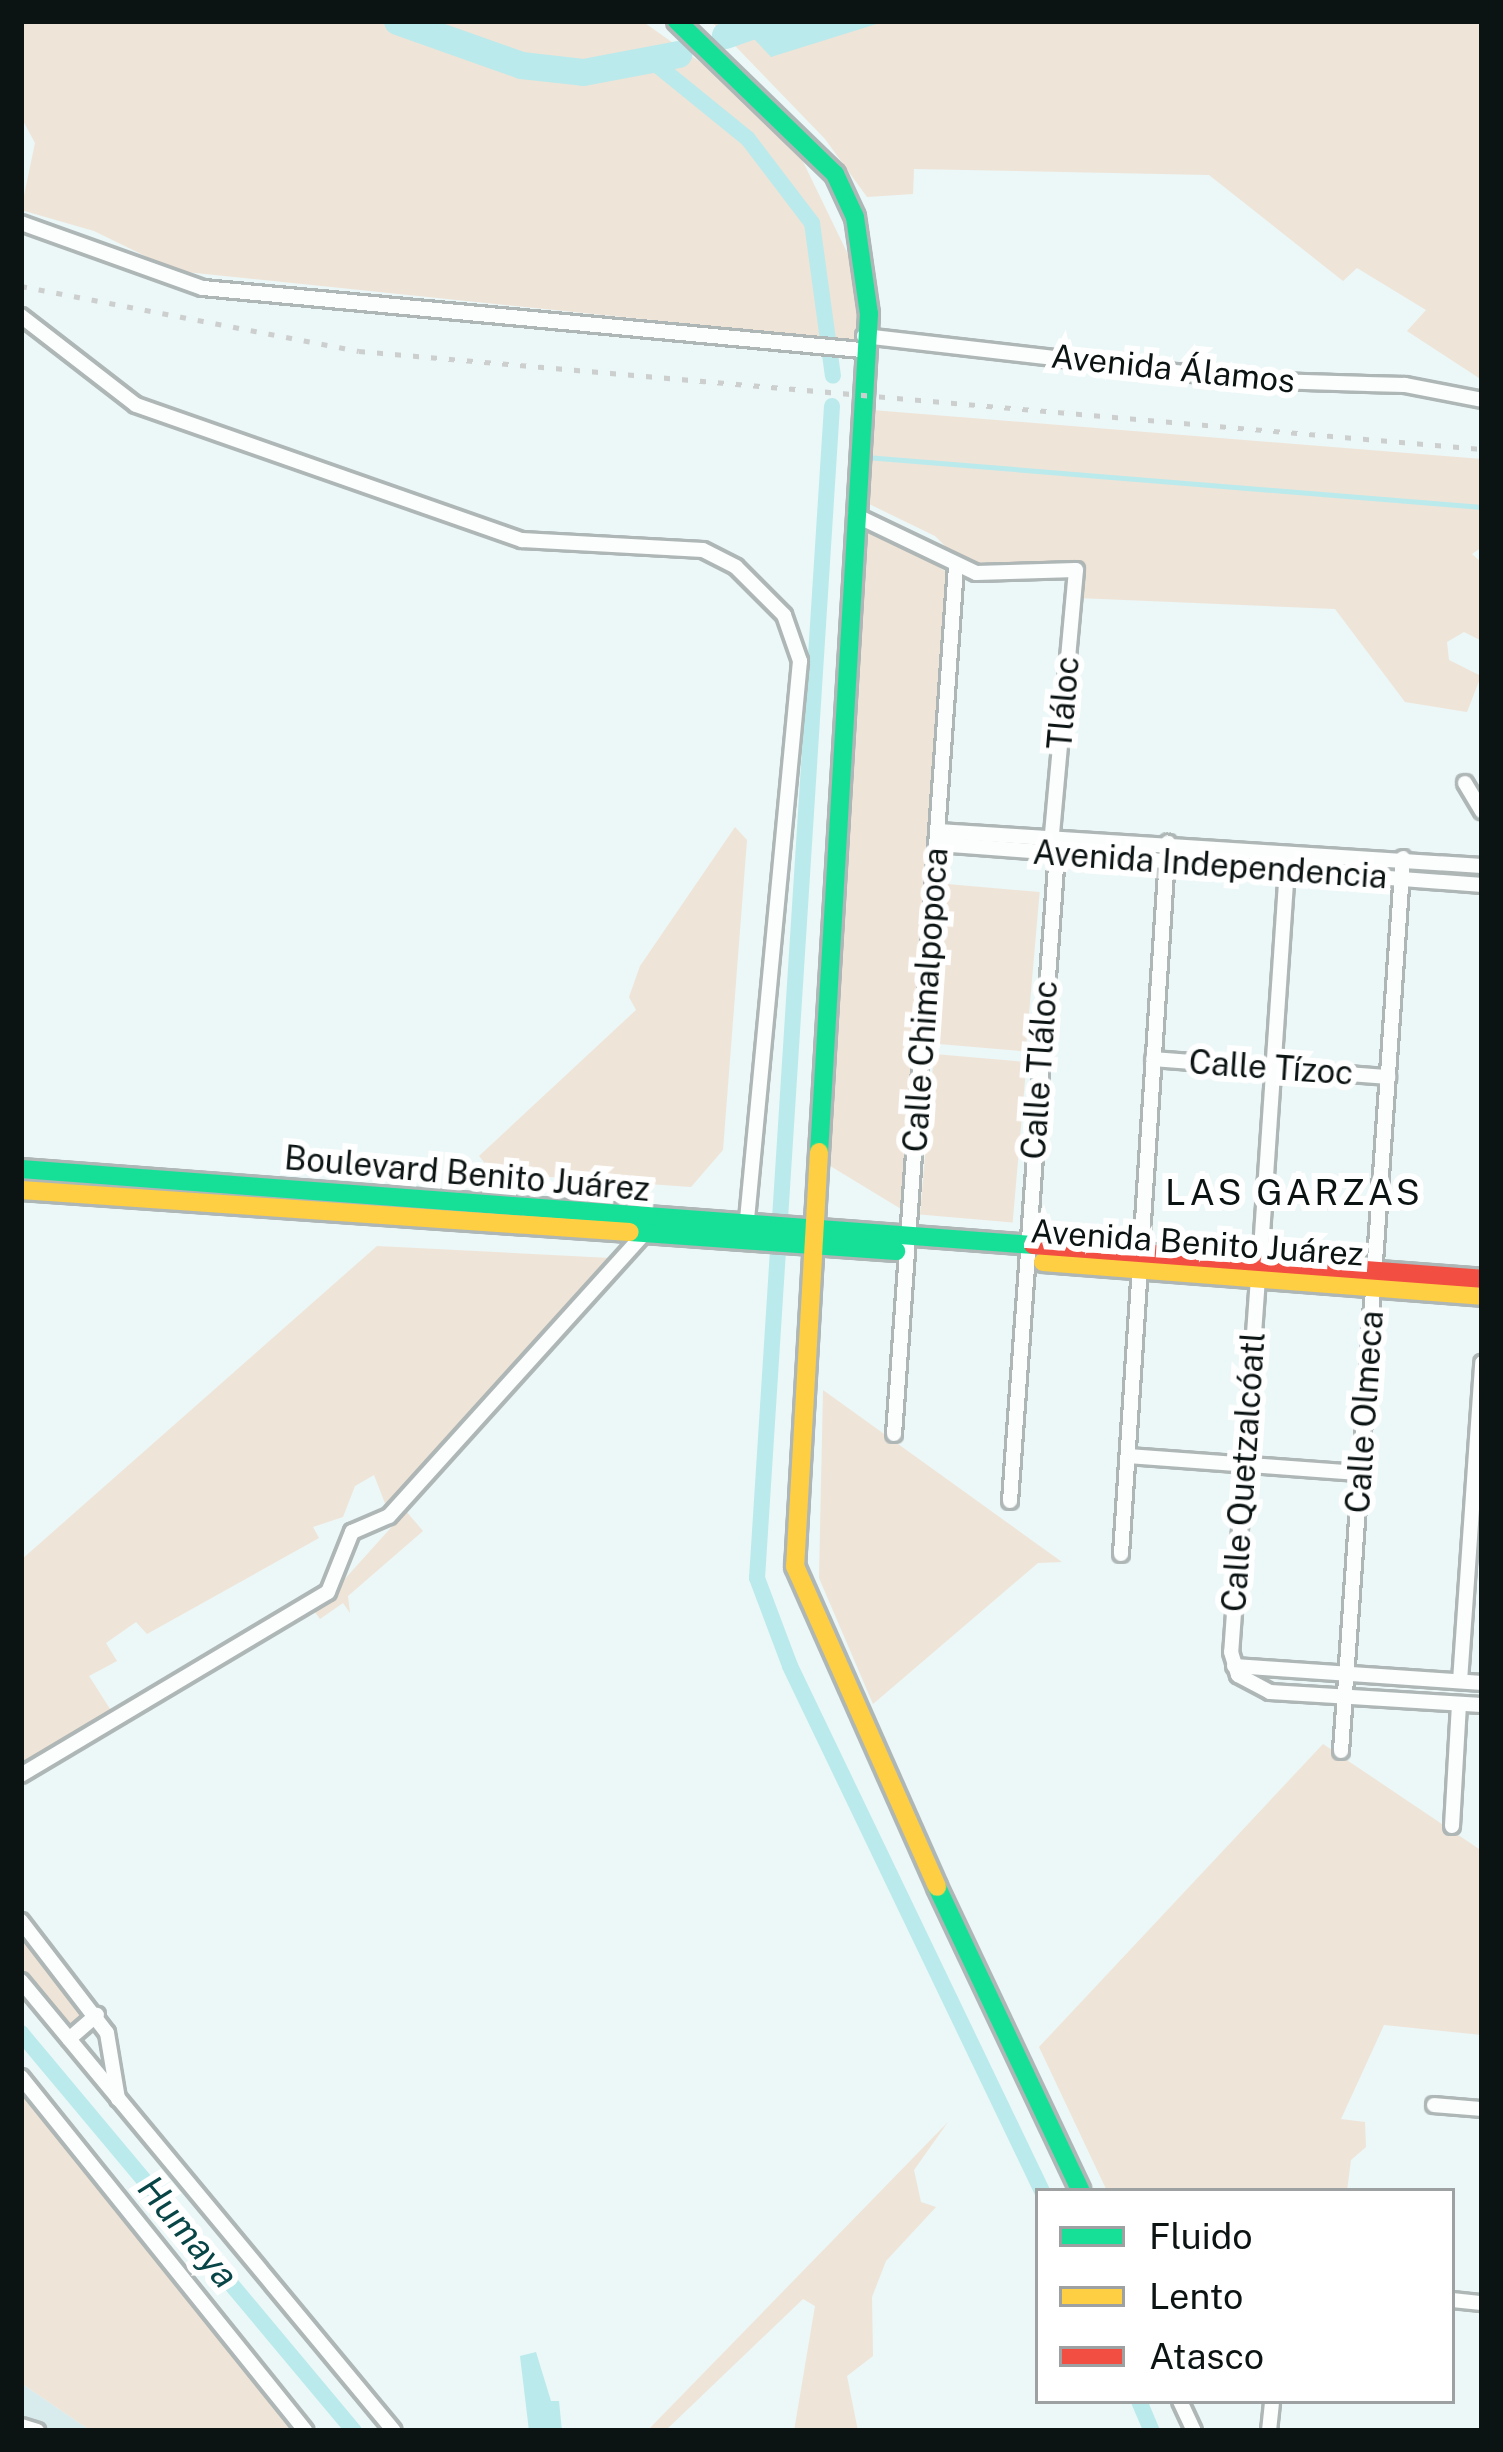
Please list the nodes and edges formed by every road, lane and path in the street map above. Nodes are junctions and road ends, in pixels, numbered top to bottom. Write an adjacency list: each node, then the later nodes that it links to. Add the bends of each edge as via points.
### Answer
1 (677, 21): 4 (street, via 835,174 866,274)
2 (21, 223): 4 (street, Avenida Álamos, via 203,288)
3 (21, 316): 26 (street, via 136,405 522,540 703,550 736,567 784,615 800,661)
4 (862, 343): 5 (street, Avenida Álamos, via 1242,380 1406,385); 6 (street)
5 (1482, 400)
6 (855, 514): 7 (street); 27 (street)
7 (956, 567): 10 (street, Tláloc, via 994,576 1076,570); 11 (street, Calle Chimalpopoca)
8 (1465, 783): 9 (street)
9 (1482, 812)
10 (1052, 836): 11 (street, Avenida Independencia); 12 (street, Avenida Independencia)
11 (938, 838): 13 (street, Avenida Independencia); 28 (street, Calle Chimalpopoca)
12 (1168, 843): 14 (street, Avenida Independencia); 15 (street)
13 (1057, 854): 15 (street, Avenida Independencia); 29 (street, Calle Tláloc)
14 (1403, 858): 16 (street, Avenida Independencia); 18 (street, Calle Olmeca)
15 (1166, 862): 17 (street, Avenida Independencia); 20 (street)
16 (1482, 866)
17 (1287, 871): 18 (street, Avenida Independencia); 21 (street, Calle Quetzalcóatl)
18 (1401, 879): 19 (street, Avenida Independencia); 22 (street, Calle Olmeca)
19 (1482, 885)
20 (1153, 1059): 21 (street, Calle Tízoc); 30 (street)
21 (1274, 1068): 22 (street, Calle Tízoc); 31 (street, Calle Quetzalcóatl)
22 (1388, 1077): 32 (street, Calle Olmeca)
23 (21, 1169): 26 (street, Boulevard Benito Juárez)
24 (21, 1190): 25 (street, Boulevard Benito Juárez)
25 (643, 1235): 26 (street, Boulevard Benito Juárez); 50 (street, via 389,1516 352,1532 328,1592)
26 (752, 1236): 27 (street, Boulevard Benito Juárez)
27 (803, 1241): 28 (street, Boulevard Benito Juárez); 60 (street, via 798,1582)
28 (907, 1246): 29 (street, Avenida Benito Juárez); 36 (street, Calle Chimalpopoca)
29 (1026, 1254): 30 (street, Avenida Benito Juárez); 40 (street, Calle Tláloc)
30 (1140, 1263): 31 (street, Avenida Benito Juárez); 37 (street)
31 (1259, 1271): 32 (street, Avenida Benito Juárez); 38 (street, Calle Quetzalcóatl)
32 (1374, 1279): 33 (street, Avenida Benito Juárez); 34 (street, Avenida Benito Juárez); 39 (street, Calle Olmeca)
33 (1482, 1280)
34 (1482, 1296)
35 (1482, 1363): 44 (street)
36 (894, 1434)
37 (1128, 1456): 38 (street); 41 (street)
38 (1246, 1465): 39 (street); 42 (street, Calle Quetzalcóatl)
39 (1361, 1473): 43 (street, Calle Olmeca)
40 (1010, 1501)
41 (1121, 1554)
42 (1234, 1666): 43 (street); 46 (street, via 1256,1688)
43 (1346, 1673): 44 (street); 46 (street, Calle Olmeca)
44 (1460, 1681): 45 (street)
45 (1482, 1683)
46 (1345, 1695): 47 (street); 49 (street, Calle Olmeca)
47 (1459, 1704): 48 (street); 51 (street)
48 (1482, 1706)
49 (1341, 1751)
50 (21, 1775)
51 (1452, 1826)
52 (21, 1921): 54 (street)
53 (21, 1981): 55 (street)
54 (97, 2015): 55 (street); 57 (street, via 115,2053)
55 (69, 2039): 57 (street)
56 (21, 2077): 64 (street)
57 (118, 2099): 65 (street)
58 (1434, 2105): 59 (street)
59 (1482, 2109)
60 (1080, 2188)
61 (1182, 2404): 66 (street)
62 (21, 2426): 63 (street)
63 (37, 2431)
64 (306, 2431)
65 (394, 2431)
66 (1195, 2431)

